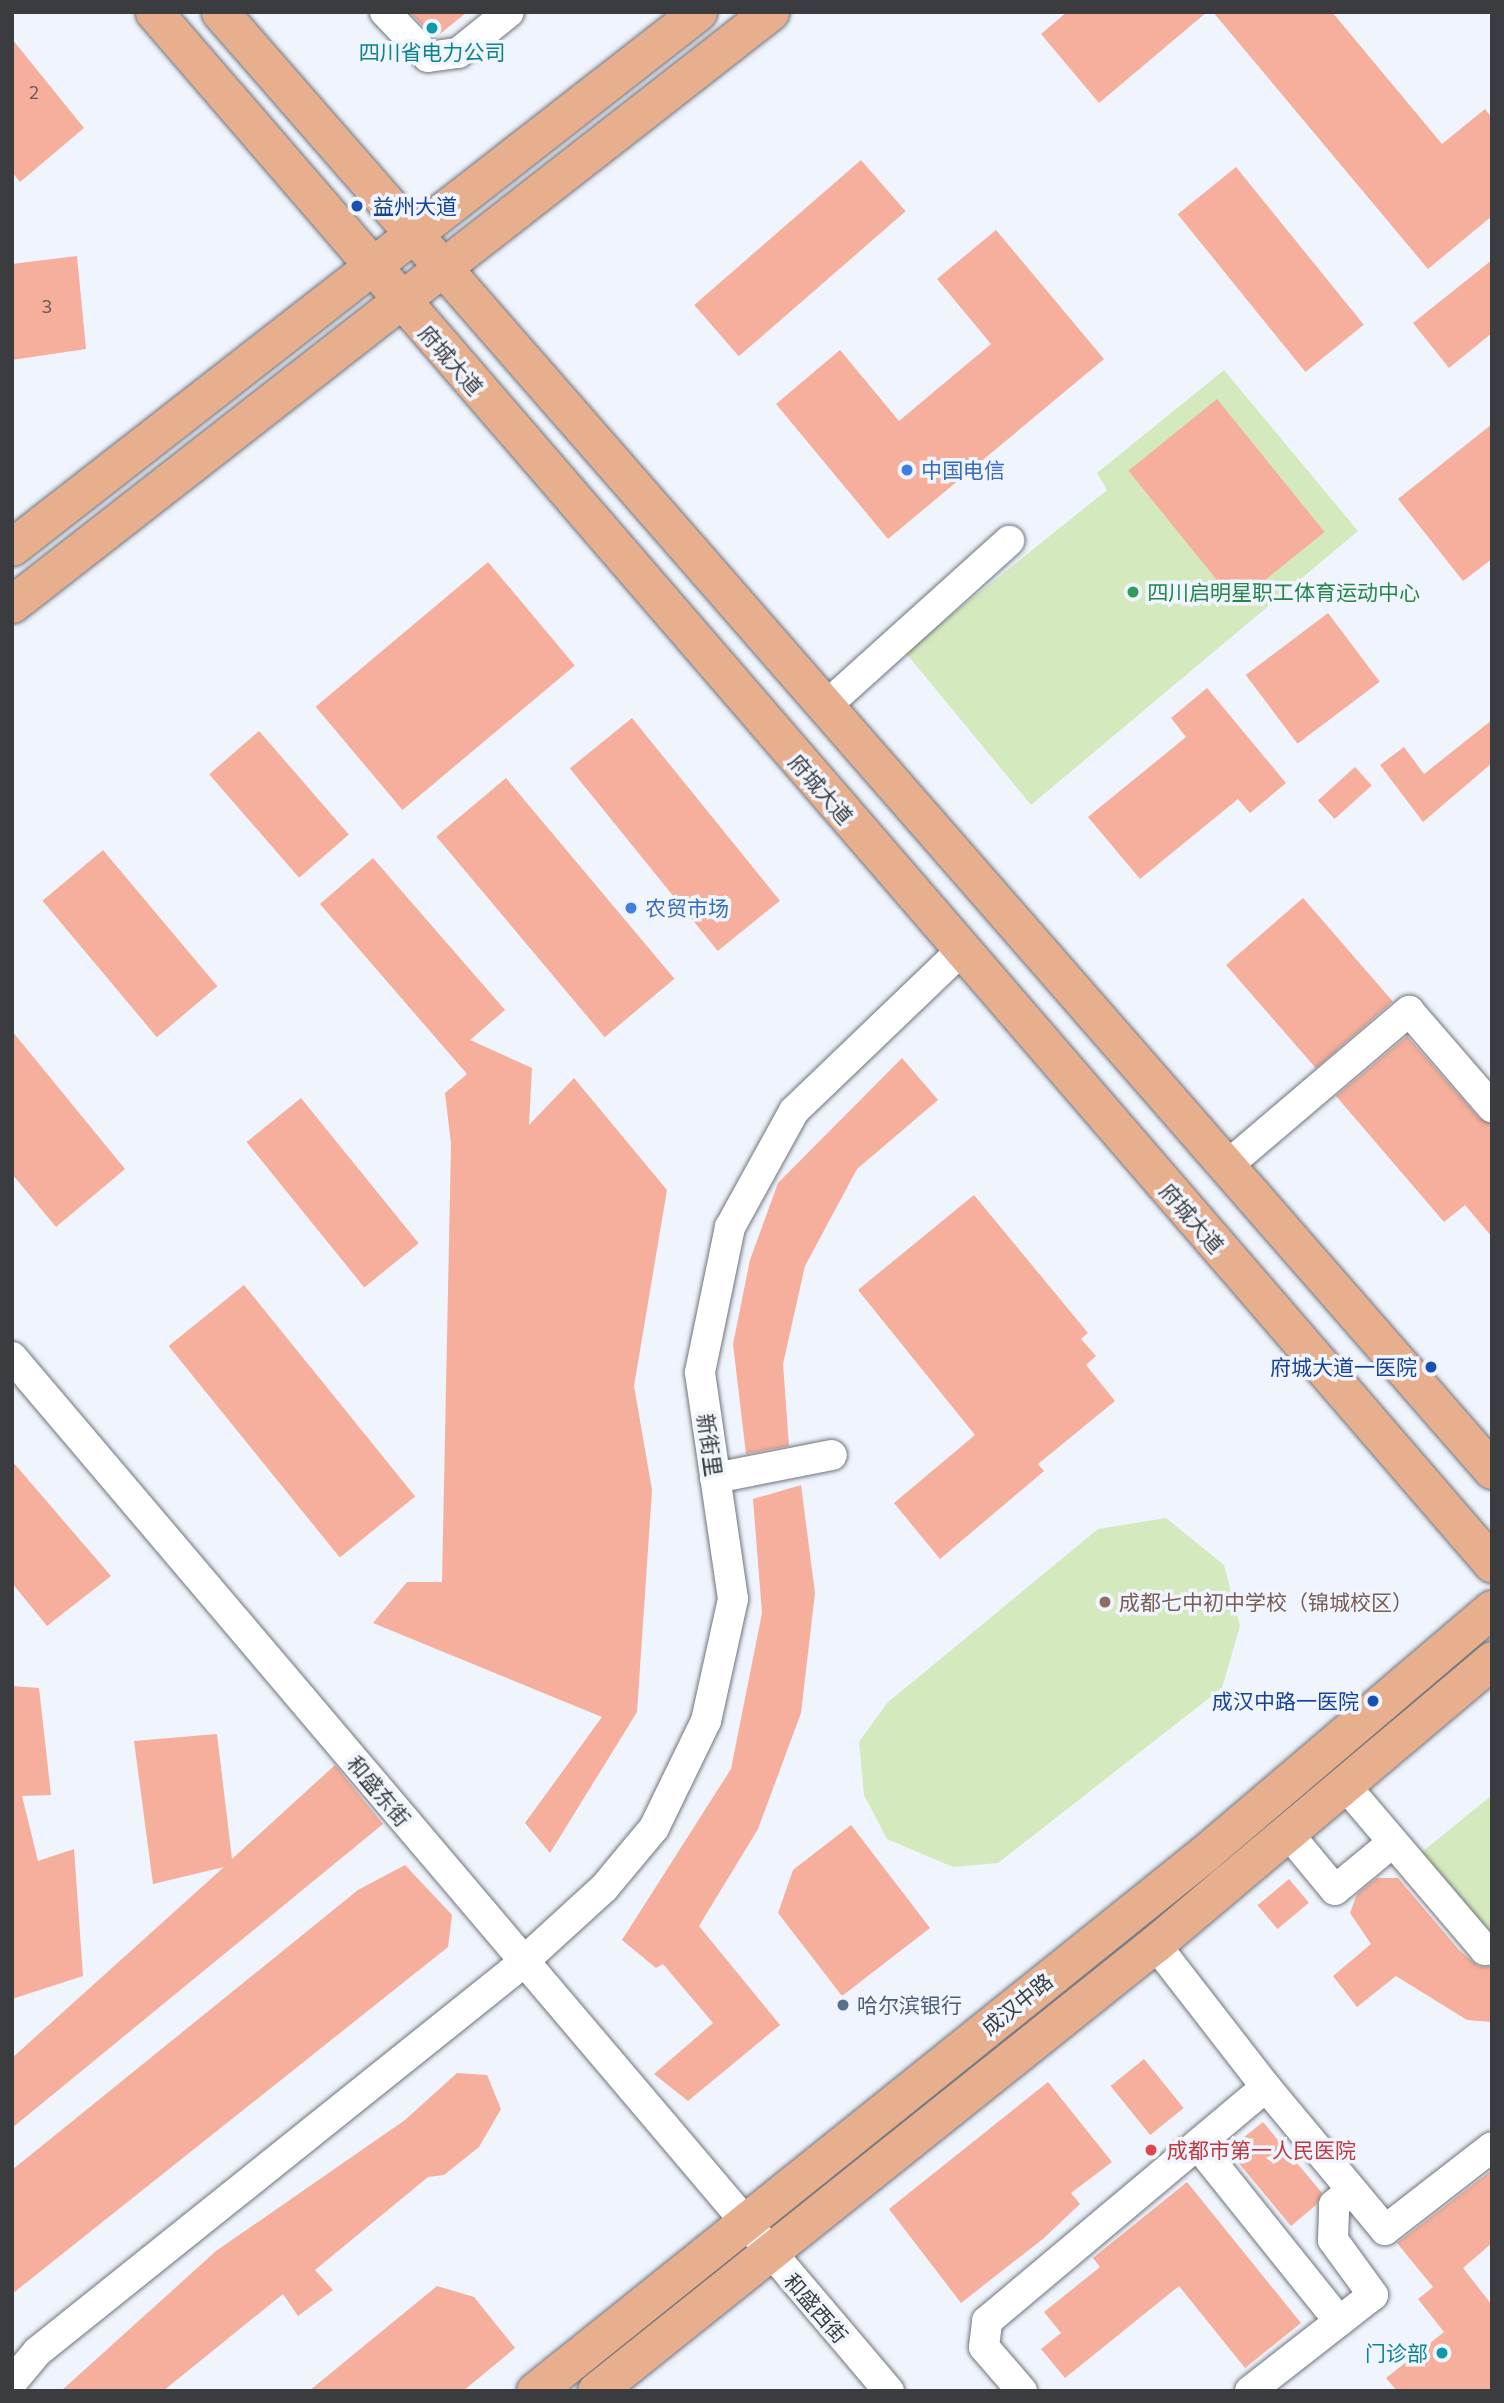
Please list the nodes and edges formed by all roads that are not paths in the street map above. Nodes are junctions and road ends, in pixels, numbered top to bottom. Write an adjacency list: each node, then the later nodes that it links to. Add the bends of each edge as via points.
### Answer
1 (153, 12): 8 (main road, 府城大道)
2 (220, 12): 7 (main road)
3 (385, 12): 4 (street, via 428,57 458,53)
4 (509, 12)
5 (698, 12): 7 (main road)
6 (770, 12): 9 (main road)
7 (412, 234): 8 (main road); 9 (main road)
8 (372, 267): 10 (main road, 府城大道); 12 (main road)
9 (444, 270): 10 (main road); 14 (main road)
10 (403, 304): 13 (main road); 15 (main road, 府城大道)
11 (1009, 541): 14 (street)
12 (12, 547)
13 (12, 604)
14 (828, 704): 17 (main road)
15 (961, 951): 21 (street, 新街里, via 794,1111 730,1227 700,1372); 22 (main road, 府城大道)
16 (1492, 1107): 17 (street, via 1409,1011)
17 (1228, 1165): 20 (main road)
18 (12, 1357): 30 (street, 和盛东街)
19 (832, 1455): 21 (street)
20 (1492, 1470)
21 (715, 1478): 30 (street, 新街里, via 733,1599 706,1721 653,1828 604,1888)
22 (1492, 1564)
23 (1492, 1609): 35 (main road, 成汉中路, via 1205,1853)
24 (1492, 1660): 25 (main road, 成汉中路)
25 (1343, 1783): 26 (main road, 成汉中路); 27 (street)
26 (1287, 1832): 27 (street, via 1335,1890); 28 (main road, 成汉中路)
27 (1393, 1842): 29 (street, via 1485,1950)
28 (1154, 1944): 31 (street); 36 (main road, 成汉中路)
29 (1492, 1949)
30 (524, 1962): 35 (street, 和盛东街); 38 (street, 新街里, via 37,2352)
31 (1266, 2087): 32 (street); 34 (street)
32 (1198, 2145): 37 (street); 42 (street, via 987,2321 984,2347)
33 (1492, 2147): 34 (street, via 1385,2230)
34 (1352, 2190): 37 (street, via 1334,2205 1333,2240 1373,2295)
35 (746, 2222): 36 (street, 和盛西街); 39 (main road, 成汉中路)
36 (769, 2253): 40 (main road, 成汉中路); 41 (street, 和盛西街)
37 (1339, 2321): 43 (street)
38 (12, 2382)
39 (536, 2391)
40 (596, 2391)
41 (889, 2391)
42 (1022, 2391)
43 (1250, 2391)

